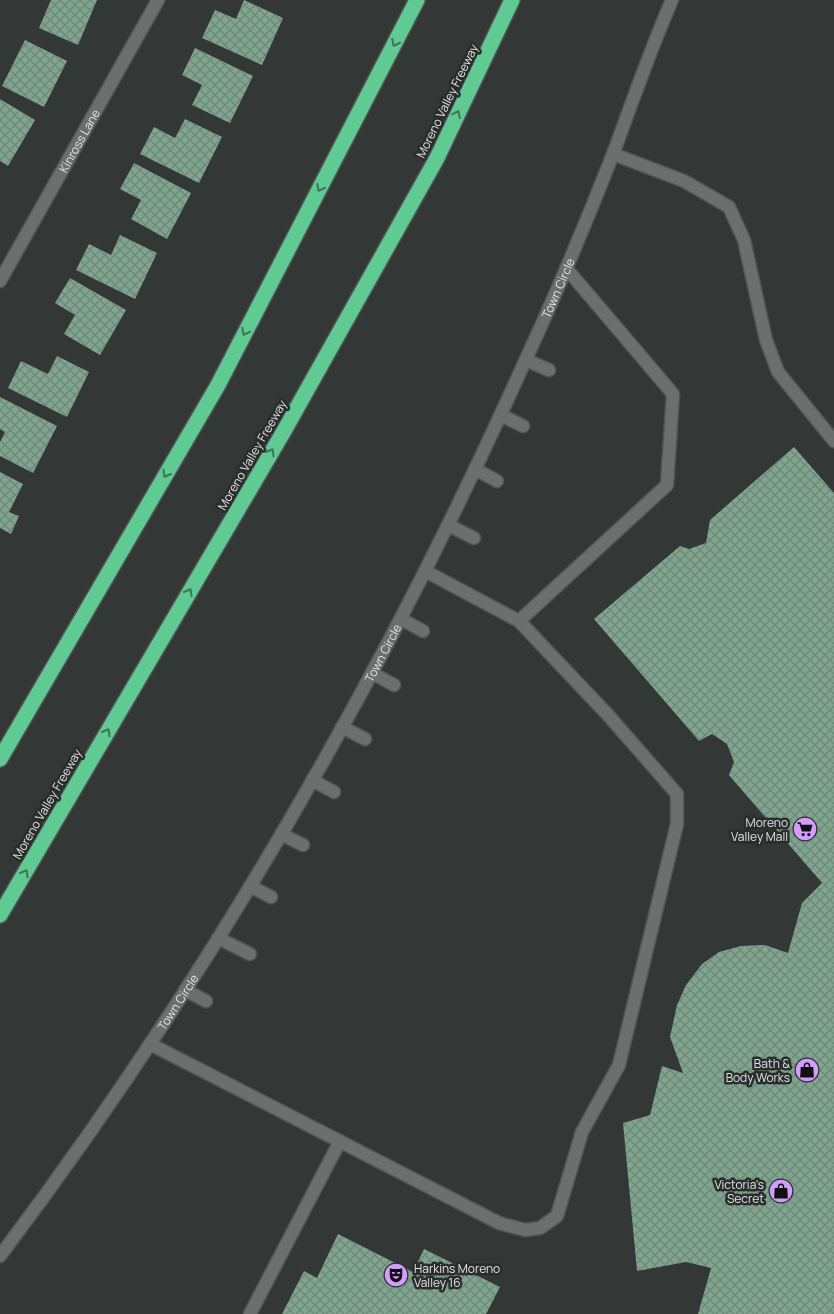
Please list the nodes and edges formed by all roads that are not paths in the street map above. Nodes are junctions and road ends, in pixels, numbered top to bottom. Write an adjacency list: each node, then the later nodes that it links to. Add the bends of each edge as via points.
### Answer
1 (158, 0): 7 (street, Kinross Lane)
2 (417, 0): 25 (highway, one-way to 25, via 218,384)
3 (512, 0): 32 (highway, Moreno Valley Freeway, one-way to 3, via 298,405 436,158)
4 (672, 0): 5 (street, Town Circle)
5 (613, 154): 6 (street, Town Circle); 12 (street, via 684,180 729,208 744,240 766,340 778,372)
6 (566, 268): 8 (street, Town Circle); 19 (street, via 673,394 667,485)
7 (0, 281)
8 (526, 360): 9 (street); 10 (street, Town Circle)
9 (550, 370)
10 (501, 416): 11 (street); 13 (street, Town Circle)
11 (523, 426)
12 (834, 440)
13 (475, 469): 14 (street); 15 (street, Town Circle)
14 (497, 481)
15 (448, 525): 16 (street); 17 (street, Town Circle)
16 (474, 538)
17 (425, 572): 18 (street, Town Circle); 19 (street)
18 (401, 619): 20 (street); 21 (street, Town Circle)
19 (519, 621): 38 (street, via 677,794 678,824 619,1065 582,1132 557,1216 540,1228 525,1230 499,1224)
20 (423, 631)
21 (372, 673): 22 (street); 23 (street, Town Circle)
22 (394, 685)
23 (342, 727): 24 (street); 26 (street, Town Circle)
24 (365, 739)
25 (0, 759)
26 (312, 780): 27 (street); 28 (street, Town Circle)
27 (334, 792)
28 (281, 834): 29 (street); 30 (street, Town Circle)
29 (303, 845)
30 (250, 886): 31 (street); 33 (street, Town Circle)
31 (271, 897)
32 (0, 915)
33 (218, 938): 34 (street); 35 (street, Town Circle)
34 (250, 954)
35 (184, 990): 36 (street); 37 (street, Town Circle)
36 (206, 1001)
37 (150, 1044): 38 (street); 39 (street, Town Circle)
38 (340, 1141): 40 (street)
39 (0, 1256)
40 (250, 1314)

